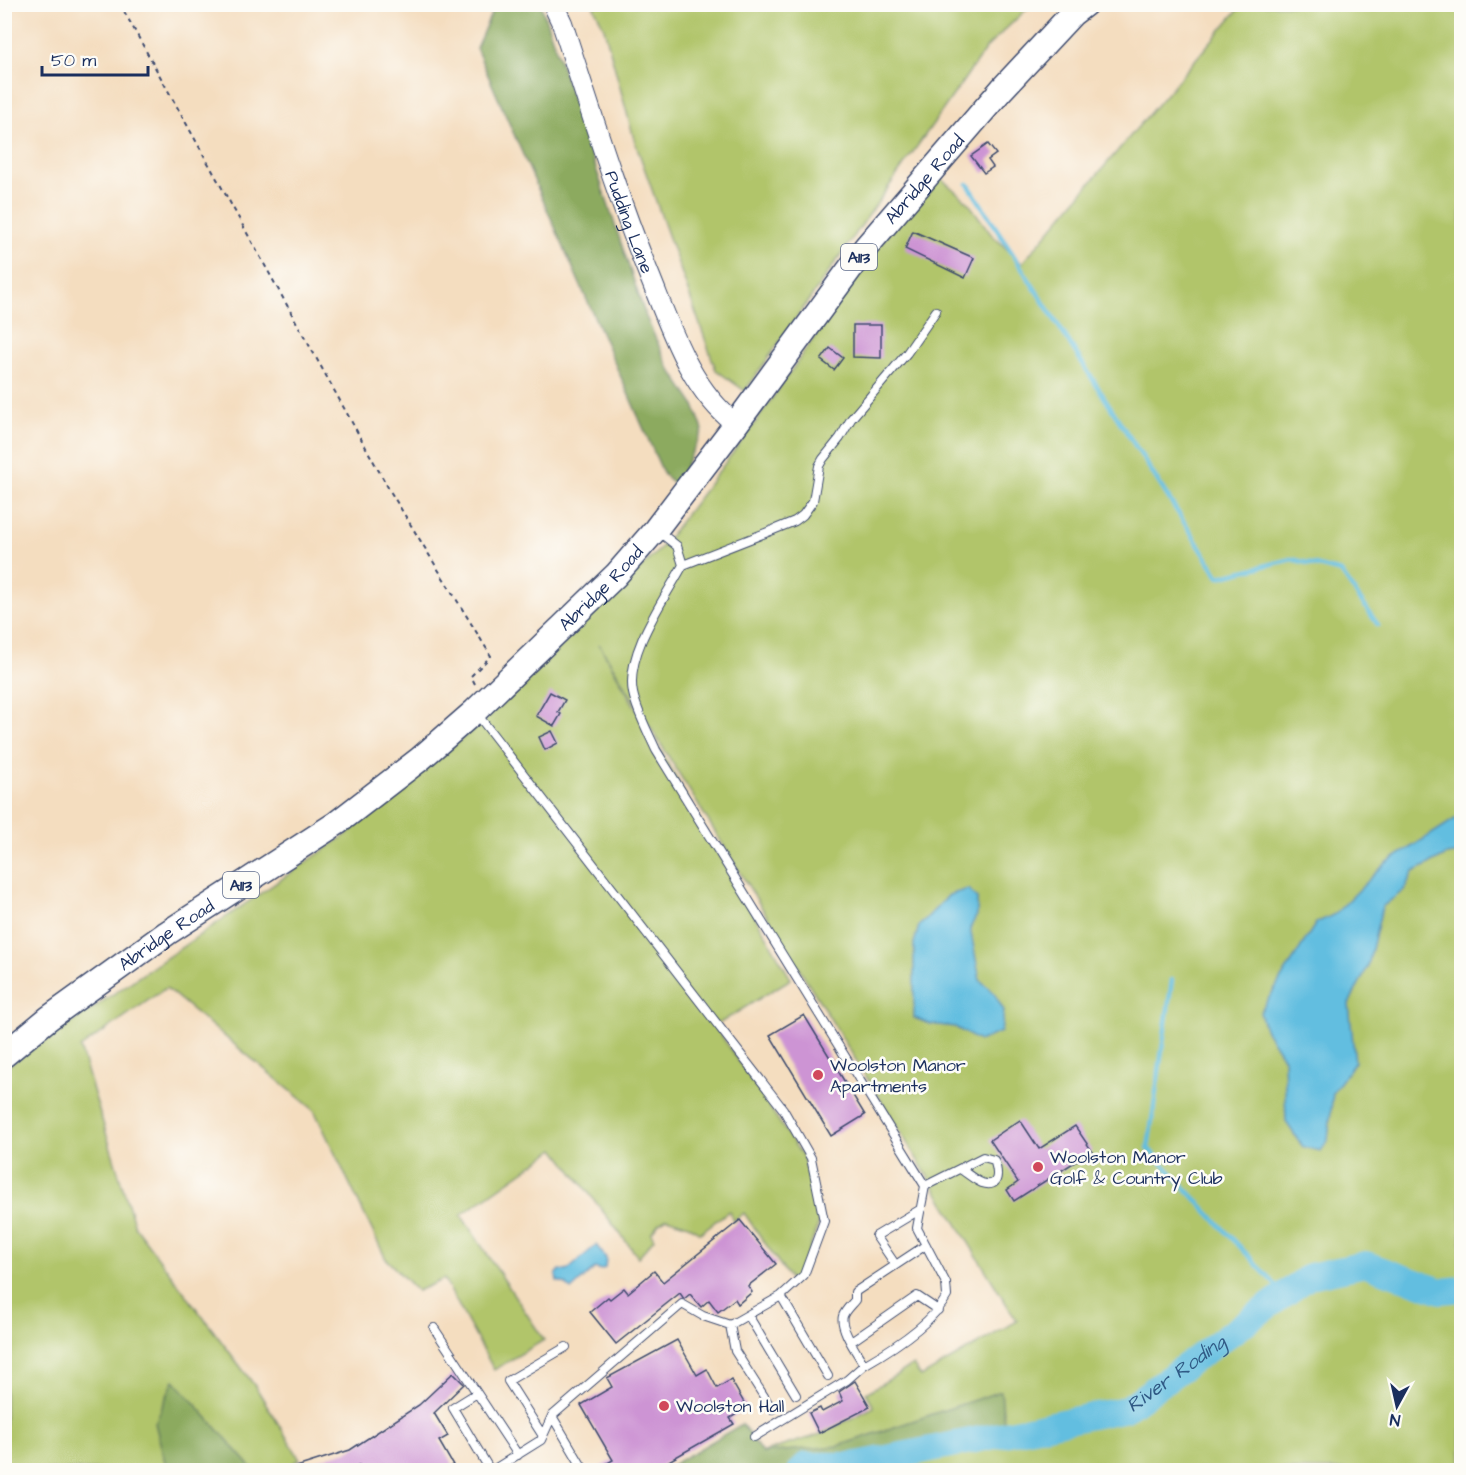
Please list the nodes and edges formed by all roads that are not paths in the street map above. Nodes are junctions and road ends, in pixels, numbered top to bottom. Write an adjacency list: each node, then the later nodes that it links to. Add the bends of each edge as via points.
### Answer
1 (553, 4): 4 (street, Pudding Lane, via 622,210 673,336 714,405)
2 (1085, 4): 4 (main road, Abridge Road / A113, via 1002,89 866,247)
3 (936, 311): 6 (lane, via 823,459 813,501 803,515)
4 (736, 424): 5 (main road, Abridge Road / A113)
5 (656, 529): 6 (lane, via 677,546); 7 (main road, Abridge Road / A113, via 616,575)
6 (683, 565): 10 (lane, via 637,650 632,674 633,694 640,712 656,750)
7 (479, 707): 8 (main road, Abridge Road / A113, via 420,759 337,822 167,933); 14 (lane, via 783,1109 811,1158 824,1221 804,1275)
8 (4, 1055)
9 (960, 1168): 9 (lane, via 983,1157 990,1158 998,1178 987,1184); 10 (lane)
10 (925, 1186): 11 (lane)
11 (921, 1209): 12 (lane, via 917,1228); 13 (lane, via 876,1236)
12 (926, 1245): 13 (lane); 15 (lane, via 946,1283 947,1296)
13 (895, 1264): 19 (lane, via 855,1292 855,1300 842,1321)
14 (782, 1296): 16 (lane); 22 (lane)
15 (938, 1310): 19 (lane, via 917,1296); 21 (lane, via 887,1352)
16 (748, 1315): 17 (lane); 24 (lane)
17 (730, 1325): 25 (lane, via 735,1351); 26 (lane, via 682,1304)
18 (434, 1328): 23 (lane)
19 (852, 1342): 21 (lane)
20 (566, 1347): 27 (lane, via 508,1381)
21 (864, 1365): 28 (lane, via 847,1380)
22 (828, 1376)
23 (477, 1393): 29 (lane); 30 (lane, via 453,1408)
24 (796, 1395)
25 (772, 1409)
26 (552, 1416): 27 (lane); 31 (lane)
27 (543, 1436): 29 (lane)
28 (754, 1437)
29 (518, 1455): 30 (lane)
30 (491, 1470)
31 (584, 1470)

